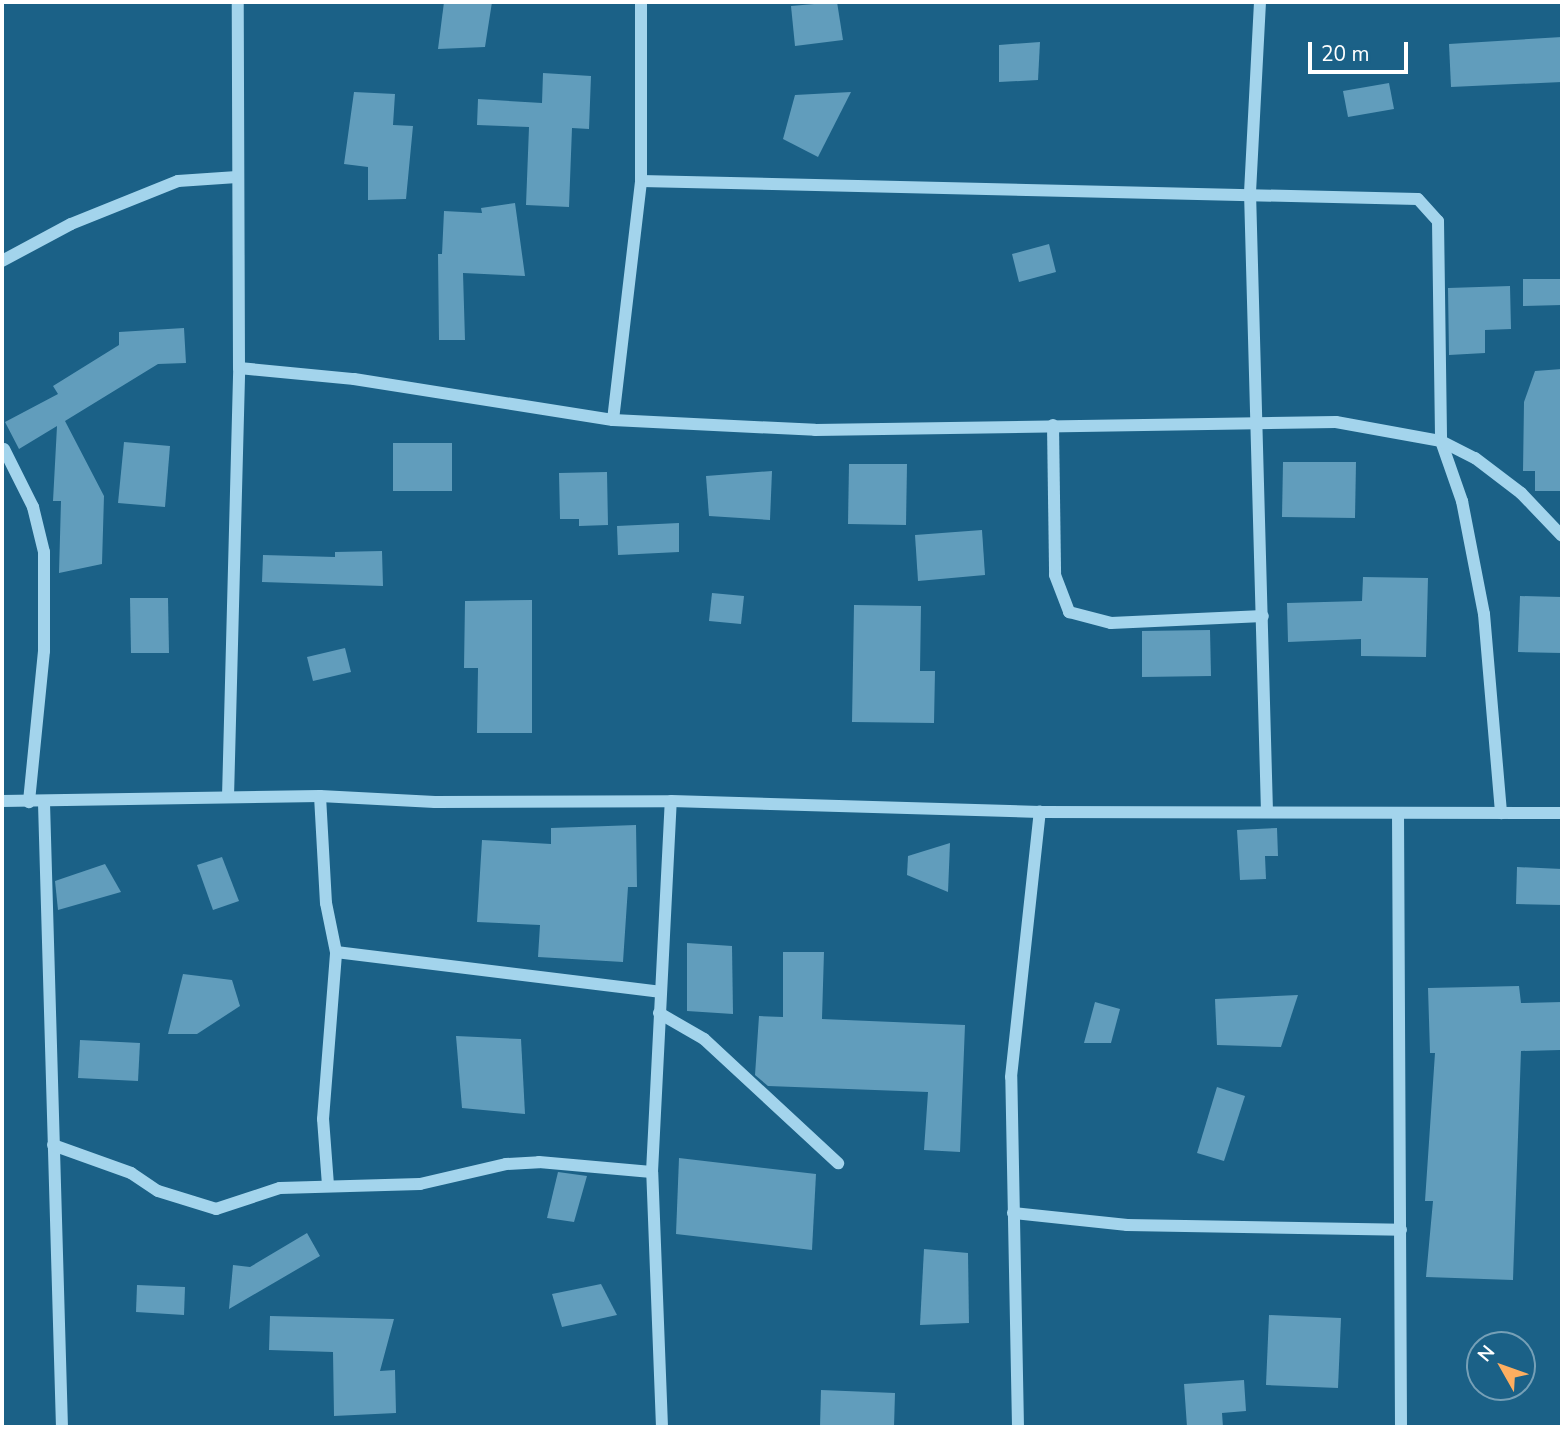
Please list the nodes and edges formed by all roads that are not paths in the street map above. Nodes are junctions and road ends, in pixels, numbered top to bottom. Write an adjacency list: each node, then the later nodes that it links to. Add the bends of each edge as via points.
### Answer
1 (238, 2): 4 (street)
2 (640, 2): 5 (street)
3 (1260, 2): 6 (street)
4 (237, 177): 7 (street, via 178,181 71,224); 8 (street)
5 (641, 181): 6 (street); 9 (street)
6 (1250, 192): 10 (street); 12 (street, via 1418,198 1438,222)
7 (2, 261)
8 (239, 368): 9 (street, via 354,379); 17 (street)
9 (613, 421): 11 (street, via 815,430)
10 (1257, 421): 11 (street); 12 (street, via 1336,422); 15 (street)
11 (1053, 425): 15 (street, via 1055,575 1069,612 1111,623)
12 (1441, 441): 14 (street, via 1475,458 1521,493); 25 (street, via 1462,501 1484,614)
13 (4, 449): 20 (street, via 33,507 44,552 44,652)
14 (1562, 536)
15 (1263, 616): 23 (street)
16 (320, 796): 17 (street); 19 (street, via 435,802); 27 (street, via 326,903)
17 (228, 797): 21 (street)
18 (2, 801): 20 (street)
19 (671, 801): 22 (street); 28 (street)
20 (29, 802): 21 (street)
21 (44, 803): 30 (street)
22 (1040, 812): 23 (street); 34 (street, via 1011,1077)
23 (1267, 812): 24 (street)
24 (1398, 813): 25 (street); 35 (street)
25 (1501, 813): 26 (street)
26 (1562, 814)
27 (336, 952): 28 (street); 33 (street, via 323,1119)
28 (660, 992): 29 (street)
29 (659, 1013): 31 (street, via 705,1039); 32 (street)
30 (53, 1145): 33 (street, via 131,1173 158,1191 216,1209 280,1188); 36 (street)
31 (838, 1163)
32 (652, 1172): 33 (street, via 539,1162 506,1164 420,1184); 37 (street)
33 (327, 1185)
34 (1013, 1213): 35 (street, via 1127,1225); 38 (street)
35 (1401, 1230): 39 (street)
36 (62, 1427)
37 (662, 1427)
38 (1018, 1427)
39 (1401, 1427)

